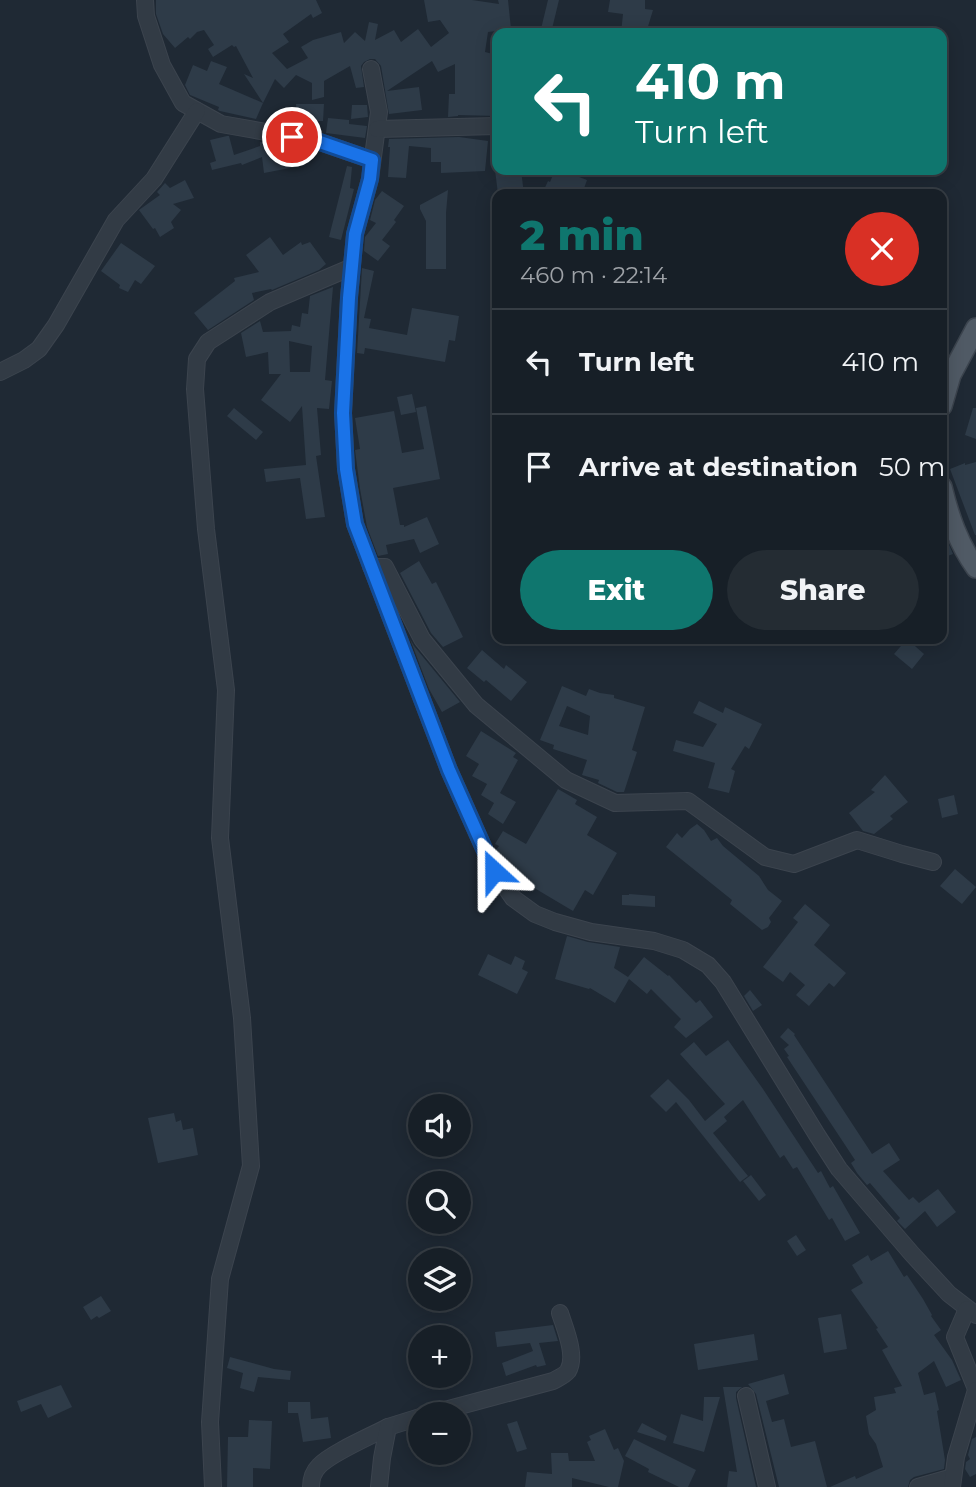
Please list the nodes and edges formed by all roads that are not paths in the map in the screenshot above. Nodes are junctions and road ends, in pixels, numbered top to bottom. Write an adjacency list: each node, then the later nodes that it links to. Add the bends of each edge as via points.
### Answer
1 (145, 0): 3 (street, via 162,65 183,103)
2 (371, 69): 5 (street, via 379,112)
3 (197, 111): 6 (street, via 221,124 317,141); 10 (street, via 154,179 116,220 39,349)
4 (492, 126): 5 (street)
5 (377, 129): 6 (street)
6 (372, 160): 7 (street)
7 (352, 267): 13 (street, via 343,413 346,469 355,524); 24 (street, via 270,302 208,342 197,359 195,389 206,529 226,690 220,838 242,1018 251,1166 220,1279 210,1422)
8 (976, 328): 9 (main road)
9 (970, 344): 11 (main road)
10 (0, 372)
11 (947, 389)
12 (947, 506): 14 (main road, via 961,546)
13 (370, 567): 15 (street, via 385,566 422,639 476,705 566,780 615,803 688,801 765,857 794,864 857,840); 16 (street, via 449,770 494,871 513,898 555,922 654,941 683,950 708,965 839,1169 949,1294)
14 (976, 568)
15 (933, 862)
16 (972, 1312): 18 (street, via 955,1337)
17 (560, 1313): 20 (street, via 571,1352 565,1375)
18 (976, 1389): 23 (street)
19 (746, 1396): 27 (street)
20 (471, 1403)
21 (408, 1421): 22 (street)
22 (388, 1427): 25 (street, via 325,1461 316,1469); 26 (street)
23 (953, 1482): 28 (street)
24 (213, 1487)
25 (311, 1487)
26 (379, 1487)
27 (767, 1487)
28 (918, 1487)

